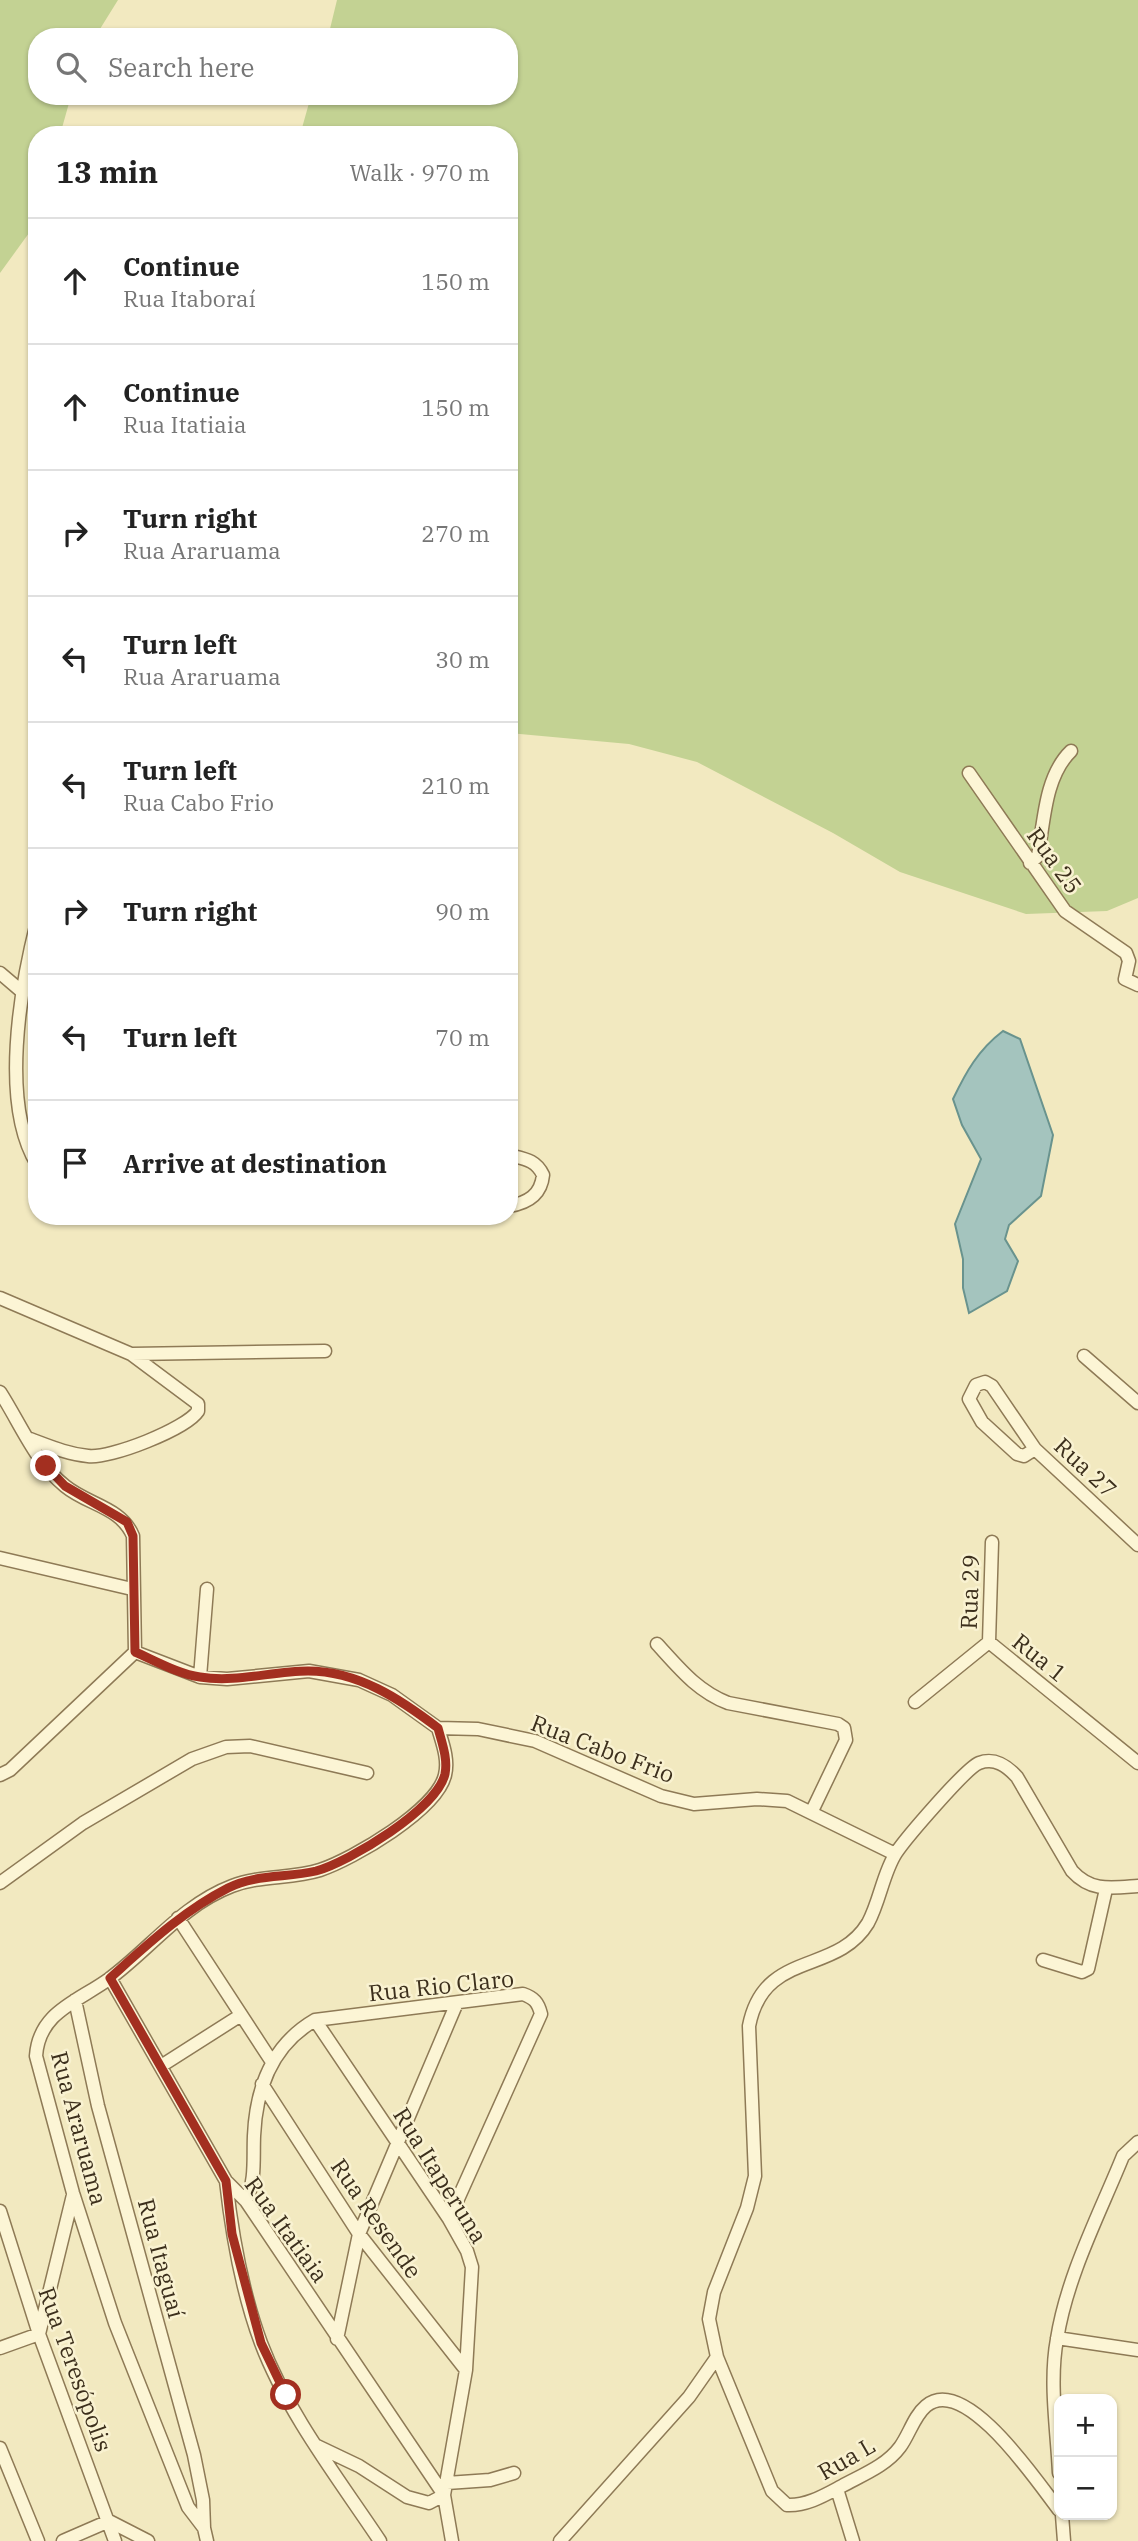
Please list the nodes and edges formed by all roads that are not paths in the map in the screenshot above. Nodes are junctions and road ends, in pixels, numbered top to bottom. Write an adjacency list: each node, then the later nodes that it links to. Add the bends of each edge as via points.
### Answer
1 (1071, 751): 3 (street, via 1060,761 1052,781 1038,856)
2 (970, 773): 3 (street, Rua 25)
3 (1030, 863): 6 (street, Rua 25, via 1065,911 1129,956 1125,979)
4 (28, 958): 7 (street)
5 (0, 973): 7 (street)
6 (1138, 985)
7 (20, 990): 8 (street, via 10,1090 15,1117)
8 (28, 1144)
9 (518, 1157): 10 (street, via 538,1165 543,1175 536,1195)
10 (518, 1204)
11 (0, 1298): 13 (street)
12 (325, 1351): 13 (street)
13 (131, 1354): 17 (street, via 194,1399 198,1411 194,1418 122,1450 91,1457)
14 (1084, 1356): 16 (street)
15 (0, 1392): 17 (street)
16 (1138, 1404)
17 (30, 1439): 22 (street, via 65,1486 127,1522 133,1536)
18 (1035, 1449): 18 (street, Rua 27, via 1024,1456 1017,1454 982,1422 968,1399 976,1385 985,1382 992,1386); 20 (street, Rua 27)
19 (992, 1542): 24 (street, Rua 29)
20 (1138, 1545)
21 (0, 1558): 22 (street)
22 (132, 1588): 26 (street)
23 (208, 1589): 27 (street)
24 (989, 1642): 28 (street, Rua 1); 30 (street, Rua 1)
25 (657, 1644): 33 (street, via 711,1696 844,1728 846,1740)
26 (135, 1652): 27 (street); 32 (street)
27 (200, 1677): 29 (street, via 309,1671 359,1680 392,1695)
28 (915, 1702)
29 (438, 1728): 33 (street, Rua Cabo Frio, via 478,1729 535,1741 661,1796 694,1804 757,1799 787,1801); 38 (street, Rua Araruama, via 445,1776 436,1793 379,1842 321,1870 230,1886)
30 (1138, 1763)
31 (368, 1773): 35 (street, via 250,1746 226,1747 192,1759 83,1823)
32 (0, 1775)
33 (812, 1811): 34 (street, Rua Cabo Frio)
34 (895, 1854): 37 (street, via 963,1774 979,1763 993,1761 1017,1777 1072,1871 1082,1882); 61 (street, Rua L, via 863,1930 844,1947 782,1974 763,1988 753,2004 749,2025 755,2176 714,2292 709,2319)
35 (0, 1883)
36 (1138, 1886): 37 (street)
37 (1107, 1889): 39 (street, via 1088,1969 1082,1972)
38 (178, 1918): 40 (street, Rua Araruama); 43 (street)
39 (1043, 1960)
40 (110, 1978): 41 (street, Rua Araruama); 46 (street, Rua Itatiaia)
41 (75, 2000): 51 (street, Rua Araruama, via 49,2020 37,2037 36,2056); 72 (street, Rua Itaguaí, via 99,2106 194,2455)
42 (456, 2005): 44 (street, Rua Rio Claro); 49 (street); 54 (street, Rua Rio Claro, via 523,1994 538,2004 541,2014)
43 (241, 2015): 45 (street); 46 (street)
44 (315, 2020): 45 (street, via 292,2037); 49 (street, Rua Itaperuna)
45 (272, 2062): 47 (street)
46 (161, 2066): 50 (street, Rua Itatiaia)
47 (262, 2084): 52 (street, via 253,2179); 55 (street, Rua Resende)
48 (1138, 2142): 57 (street, via 1123,2156 1076,2272)
49 (396, 2144): 54 (street, Rua Itaperuna); 55 (street)
50 (226, 2181): 52 (street, Rua Itatiaia); 63 (street, via 232,2234 261,2343)
51 (74, 2193): 56 (street); 72 (street, Rua Araruama, via 139,2386 188,2507)
52 (246, 2200): 58 (street, Rua Itatiaia)
53 (0, 2211): 56 (street, Rua Teresópolis)
54 (449, 2219): 62 (street, Rua Itaperuna, via 472,2267)
55 (359, 2234): 58 (street); 62 (street, Rua Resende)
56 (39, 2334): 59 (street); 71 (street, Rua Teresópolis)
57 (1057, 2338): 60 (street); 65 (street)
58 (337, 2339): 68 (street, Rua Itatiaia)
59 (0, 2348)
60 (1138, 2350)
61 (717, 2357): 67 (street, Rua L, via 779,2500 797,2506); 79 (street, via 689,2397)
62 (466, 2370): 68 (street, Rua Itaperuna)
63 (317, 2446): 68 (street, via 407,2497 429,2503); 77 (street)
64 (0, 2448): 73 (street)
65 (1058, 2457)
66 (514, 2473): 68 (street)
67 (837, 2488): 69 (street, Rua L, via 887,2461 924,2408 935,2400 948,2399 990,2426); 80 (street)
68 (445, 2489): 78 (street, Rua Itaperuna)
69 (1054, 2504)
70 (1062, 2520): 81 (street)
71 (109, 2521): 74 (street); 75 (street, Rua Teresópolis); 76 (street)
72 (206, 2535)
73 (38, 2541)
74 (63, 2541)
75 (115, 2541)
76 (148, 2541)
77 (380, 2541)
78 (452, 2541)
79 (559, 2541)
80 (853, 2541)
81 (1064, 2541)

